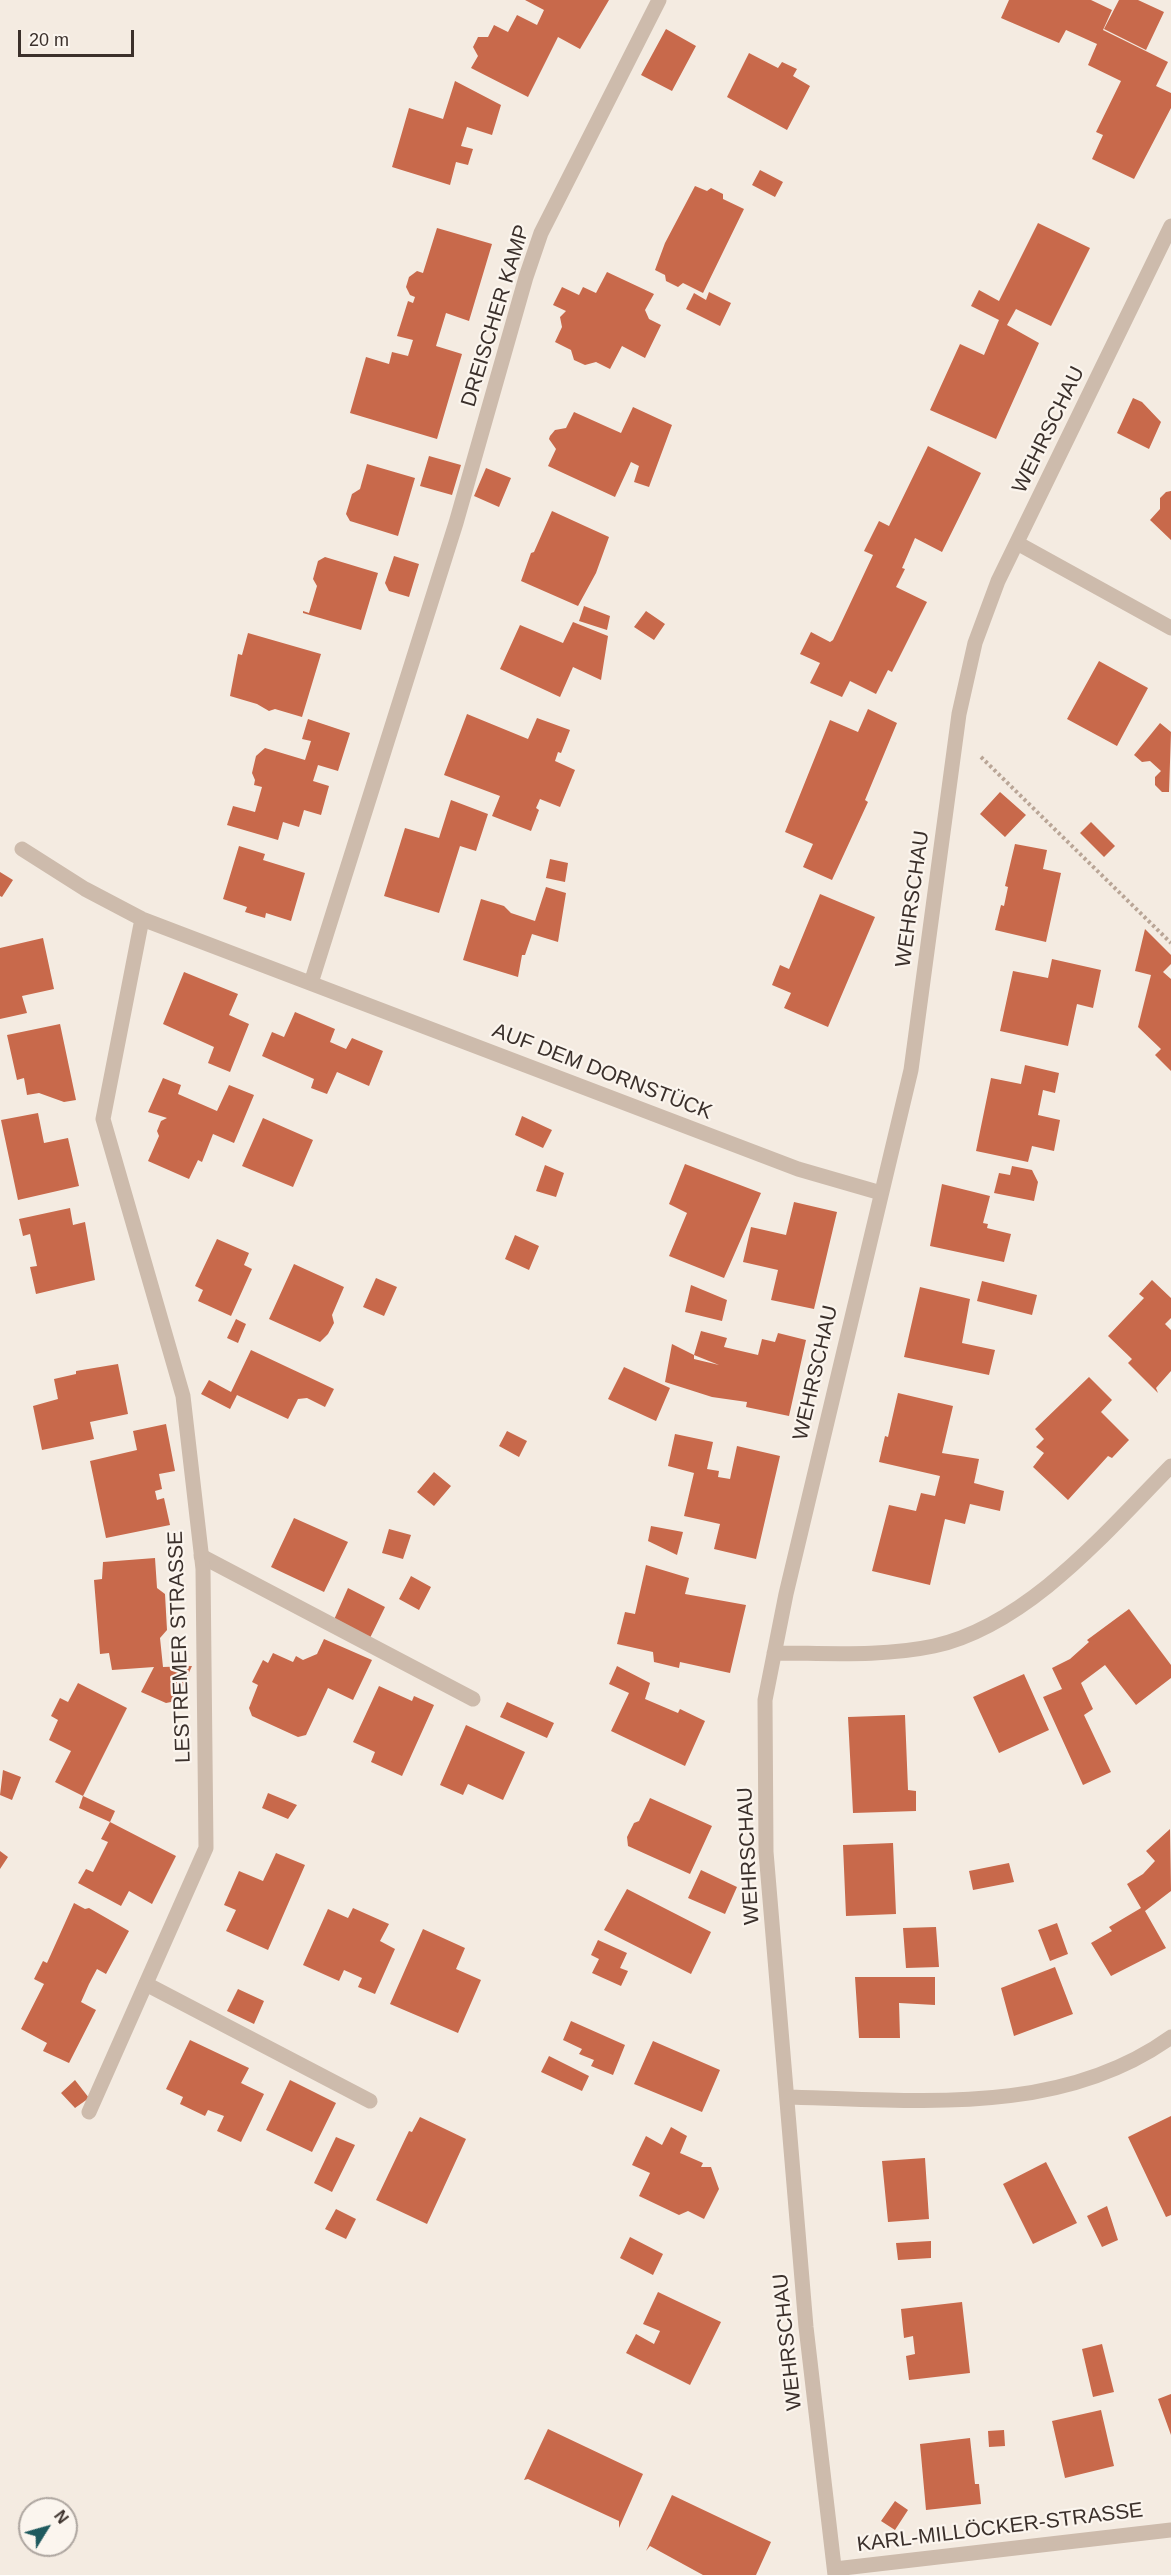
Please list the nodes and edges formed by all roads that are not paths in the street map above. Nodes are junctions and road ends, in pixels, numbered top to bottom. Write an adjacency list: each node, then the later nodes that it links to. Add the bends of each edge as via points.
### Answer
1 (659, 0): 7 (street, DREISCHER KAMP, via 541,233 525,277 456,523)
2 (1171, 226): 3 (street, WEHRSCHAU)
3 (1017, 543): 4 (street); 8 (street, WEHRSCHAU, via 975,643 957,734 911,1070)
4 (1171, 628)
5 (22, 849): 6 (street, AUF DEM DORNSTÜCK)
6 (142, 919): 7 (street, AUF DEM DORNSTÜCK); 10 (street, LESTREMER STRASSE, via 103,1119 183,1396)
7 (310, 983): 8 (street, AUF DEM DORNSTÜCK, via 798,1169)
8 (881, 1193): 11 (street, WEHRSCHAU)
9 (1171, 1466): 11 (street, via 1089,1550 1010,1612 975,1632 934,1646 879,1653)
10 (201, 1556): 12 (street); 13 (street, LESTREMER STRASSE, via 206,1848)
11 (774, 1653): 15 (street, WEHRSCHAU, via 765,1700 766,1852)
12 (473, 1699)
13 (146, 1984): 16 (street); 17 (street, LESTREMER STRASSE)
14 (1171, 2037): 15 (street, via 1090,2078 1048,2090 941,2101)
15 (787, 2097): 19 (street, WEHRSCHAU, via 806,2327)
16 (370, 2101)
17 (89, 2112)
18 (1171, 2530): 19 (street, KARL-MILLÖCKER-STRASSE)
19 (835, 2572)

